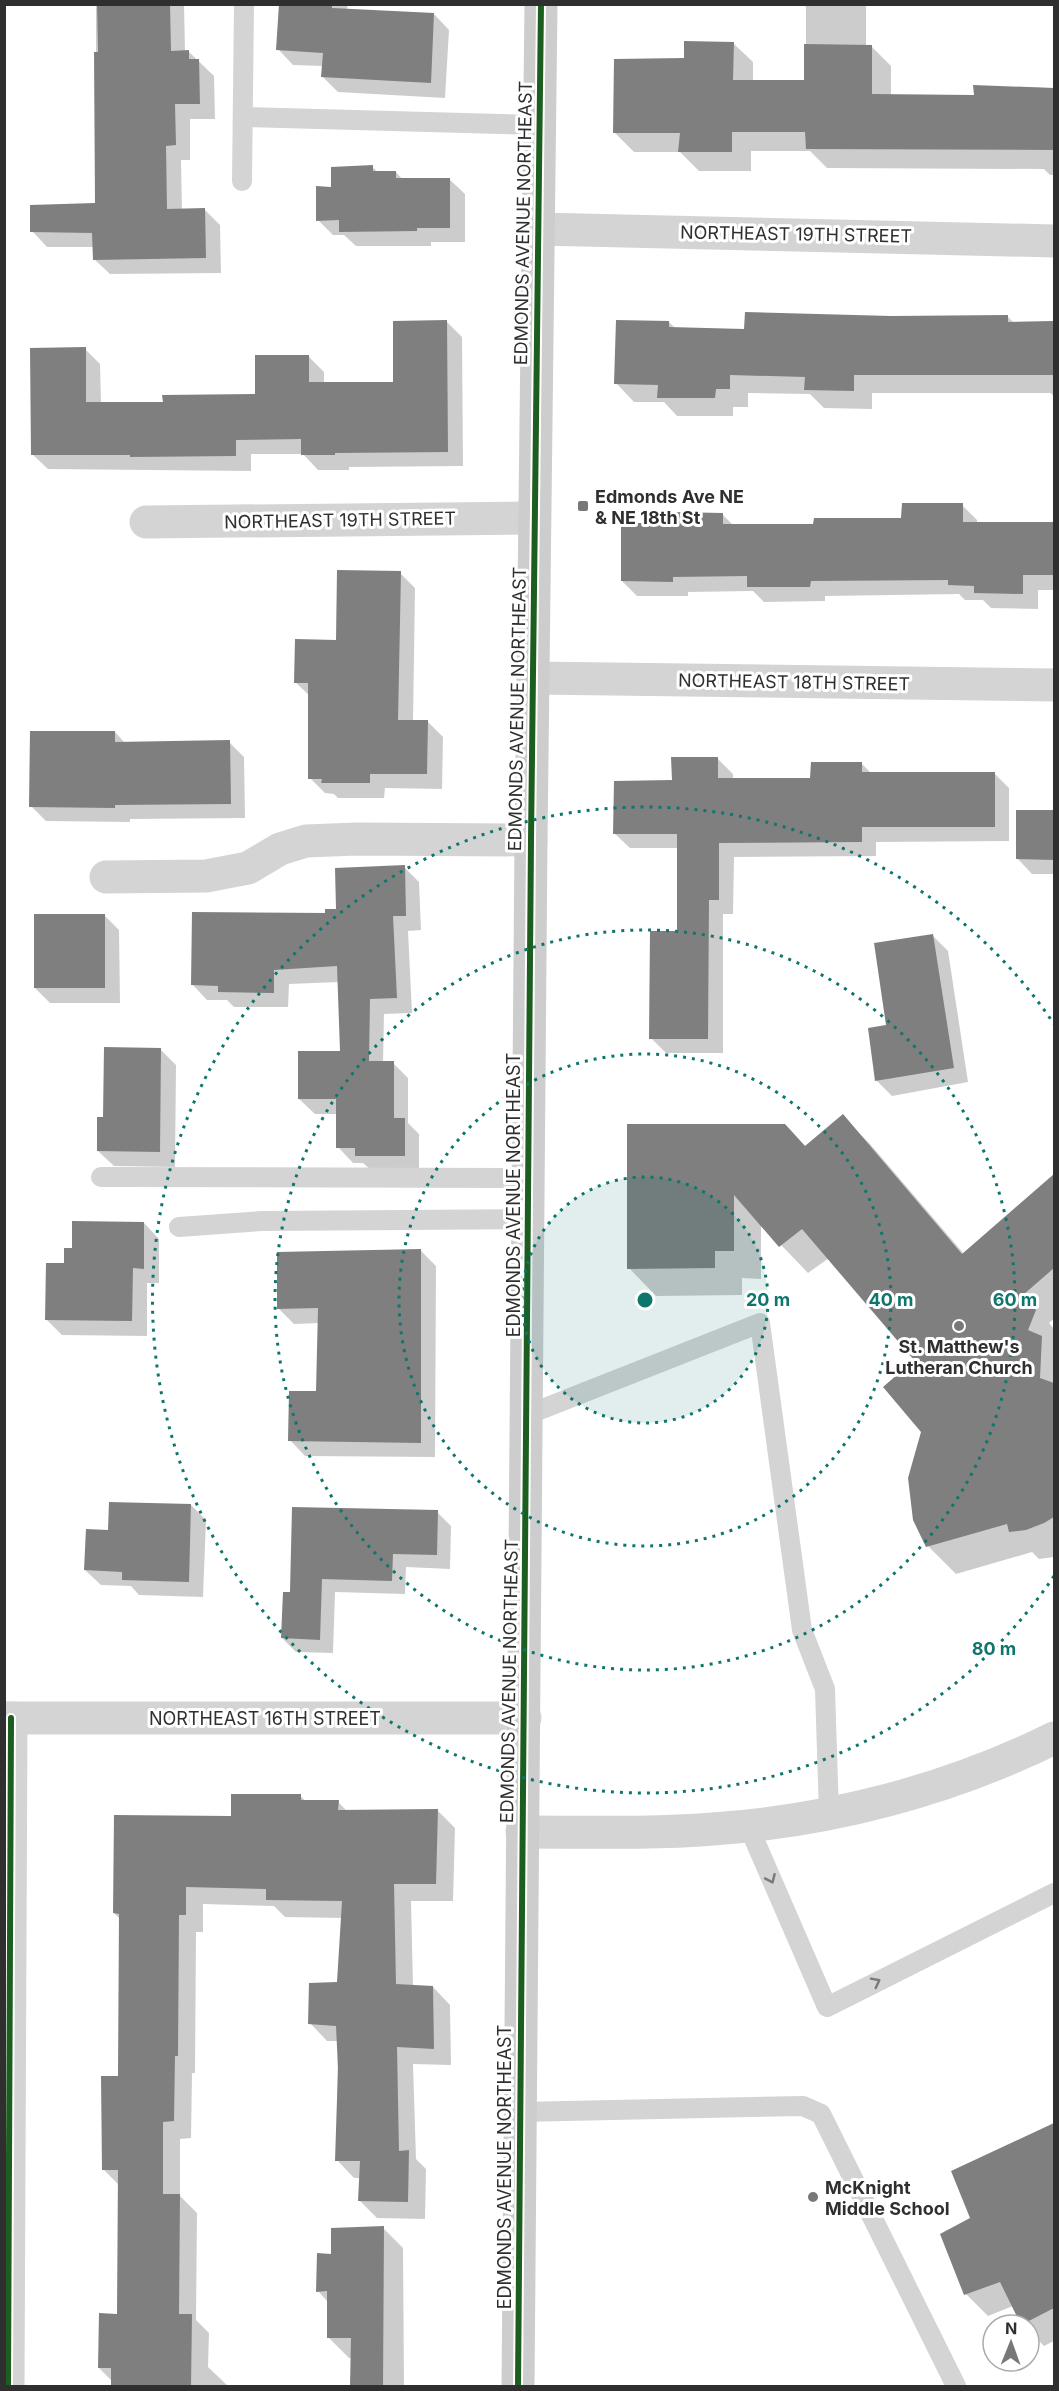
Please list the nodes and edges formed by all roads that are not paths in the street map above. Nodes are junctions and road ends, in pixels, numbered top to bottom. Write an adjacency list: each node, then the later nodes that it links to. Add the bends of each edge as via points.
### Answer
1 (244, 4): 3 (lane)
2 (541, 4): 4 (street, EDMONDS AVENUE NORTHEAST)
3 (243, 117): 4 (lane); 5 (lane)
4 (540, 125): 6 (street, EDMONDS AVENUE NORTHEAST)
5 (242, 181)
6 (538, 229): 7 (street, NORTHEAST 19TH STREET); 8 (street, EDMONDS AVENUE NORTHEAST)
7 (1054, 241)
8 (534, 518): 9 (street, NORTHEAST 19TH STREET); 10 (street, EDMONDS AVENUE NORTHEAST)
9 (146, 522)
10 (533, 678): 11 (street, NORTHEAST 18TH STREET); 12 (street, EDMONDS AVENUE NORTHEAST)
11 (1054, 686)
12 (531, 840): 13 (street, via 306,841 280,849 248,868 206,876); 15 (street, EDMONDS AVENUE NORTHEAST)
13 (106, 877)
14 (101, 1177): 15 (lane)
15 (529, 1178): 16 (street, EDMONDS AVENUE NORTHEAST)
16 (528, 1219): 17 (lane, via 262,1221); 18 (street, EDMONDS AVENUE NORTHEAST)
17 (179, 1227)
18 (527, 1415): 20 (street, EDMONDS AVENUE NORTHEAST); 22 (lane, via 760,1323 802,1630 825,1689)
19 (8, 1718): 20 (street, NORTHEAST 16TH STREET); 27 (street)
20 (525, 1718): 24 (street, EDMONDS AVENUE NORTHEAST)
21 (1054, 1738): 22 (street, via 926,1789)
22 (829, 1814): 23 (street)
23 (748, 1825): 24 (street); 25 (lane, one-way to 25, via 827,2007)
24 (522, 1832): 26 (street, EDMONDS AVENUE NORTHEAST)
25 (1054, 1893)
26 (520, 2112): 28 (street, EDMONDS AVENUE NORTHEAST); 29 (lane, via 803,2106 821,2114)
27 (8, 2386)
28 (518, 2386)
29 (956, 2386)

